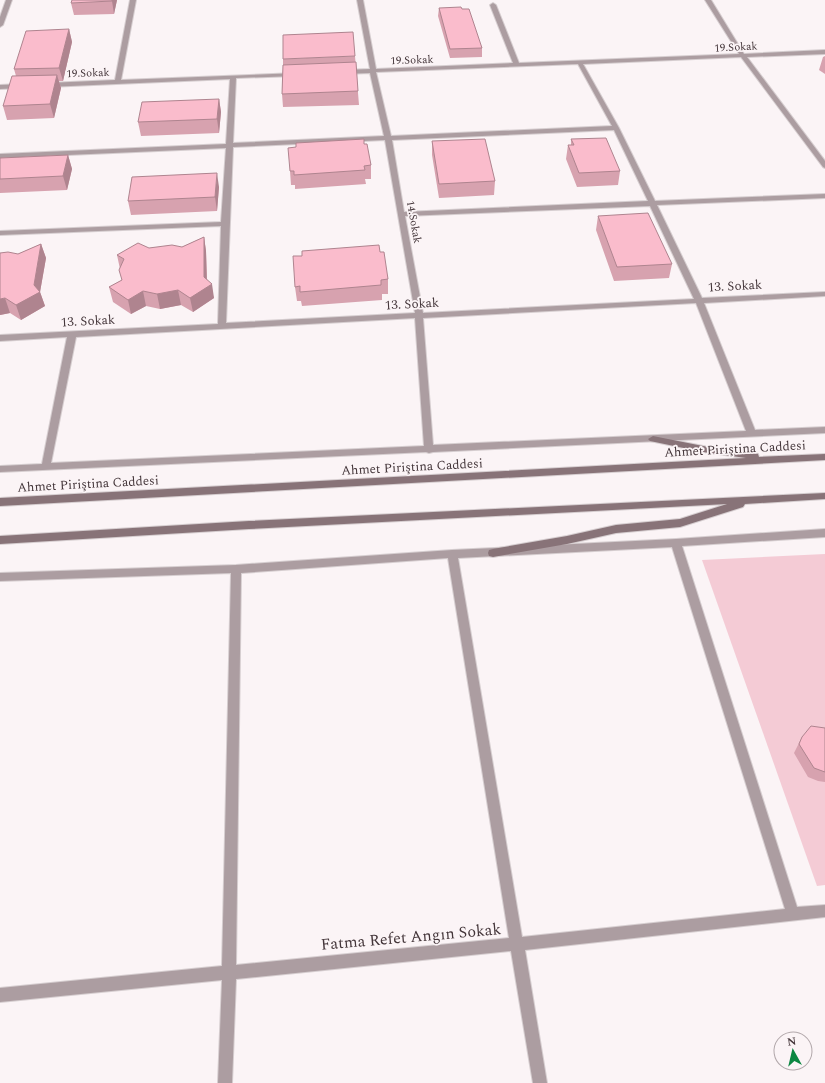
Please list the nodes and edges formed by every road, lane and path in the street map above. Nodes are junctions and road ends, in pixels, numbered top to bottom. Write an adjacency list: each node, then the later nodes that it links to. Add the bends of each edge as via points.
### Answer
1 (9, 0): 6 (street)
2 (133, 0): 15 (street)
3 (360, 0): 11 (street, 14.Sokak)
4 (708, 0): 8 (street)
5 (493, 5): 10 (street)
6 (0, 25)
7 (825, 52): 8 (street, 19.Sokak)
8 (743, 56): 9 (street, 19.Sokak); 23 (street)
9 (580, 63): 10 (street, 19.Sokak); 19 (street)
10 (517, 66): 11 (street, 19.Sokak)
11 (373, 71): 12 (street, 19.Sokak); 20 (street, 14.Sokak)
12 (334, 73)
13 (303, 74): 14 (street, 19.Sokak)
14 (233, 77): 15 (street, 19.Sokak); 21 (street)
15 (118, 82): 16 (street, 19.Sokak)
16 (39, 85)
17 (31, 86): 18 (street)
18 (0, 87)
19 (616, 128): 20 (street); 25 (street)
20 (388, 138): 21 (street); 26 (street, 14.Sokak)
21 (229, 145): 22 (street); 27 (street)
22 (0, 156)
23 (825, 166)
24 (825, 196): 25 (street)
25 (652, 203): 26 (street); 30 (street)
26 (401, 214): 31 (street, 14.Sokak)
27 (225, 224): 28 (street); 32 (street)
28 (0, 233)
29 (825, 294): 30 (street, 13. Sokak)
30 (699, 300): 31 (street, 13. Sokak); 36 (street)
31 (419, 316): 32 (street, 13. Sokak); 38 (street, 14.Sokak)
32 (222, 325): 33 (street, 13. Sokak)
33 (72, 334): 34 (street, 13. Sokak); 41 (street)
34 (0, 338)
35 (825, 430): 36 (street)
36 (752, 434): 37 (street)
37 (654, 439): 38 (street); 40 (street, via 703,449)
38 (429, 450): 41 (street)
39 (825, 457): 40 (street, Ahmet Piriştina Caddesi)
40 (781, 459): 45 (street, Ahmet Piriştina Caddesi)
41 (46, 466): 42 (street)
42 (0, 469)
43 (825, 496): 44 (street)
44 (753, 500): 47 (street); 49 (street, via 680,523 616,529)
45 (0, 502)
46 (825, 533): 48 (street)
47 (0, 540)
48 (676, 543): 49 (street); 54 (street)
49 (493, 553): 50 (street)
50 (452, 554): 51 (street); 55 (street)
51 (236, 569): 52 (street); 56 (street)
52 (0, 577)
53 (825, 911): 54 (street, Fatma Refet Angın Sokak)
54 (793, 914): 55 (street, Fatma Refet Angın Sokak)
55 (518, 944): 56 (street, Fatma Refet Angın Sokak); 59 (street)
56 (229, 971): 57 (street, Fatma Refet Angın Sokak); 58 (street)
57 (0, 995)
58 (225, 1083)
59 (540, 1083)

